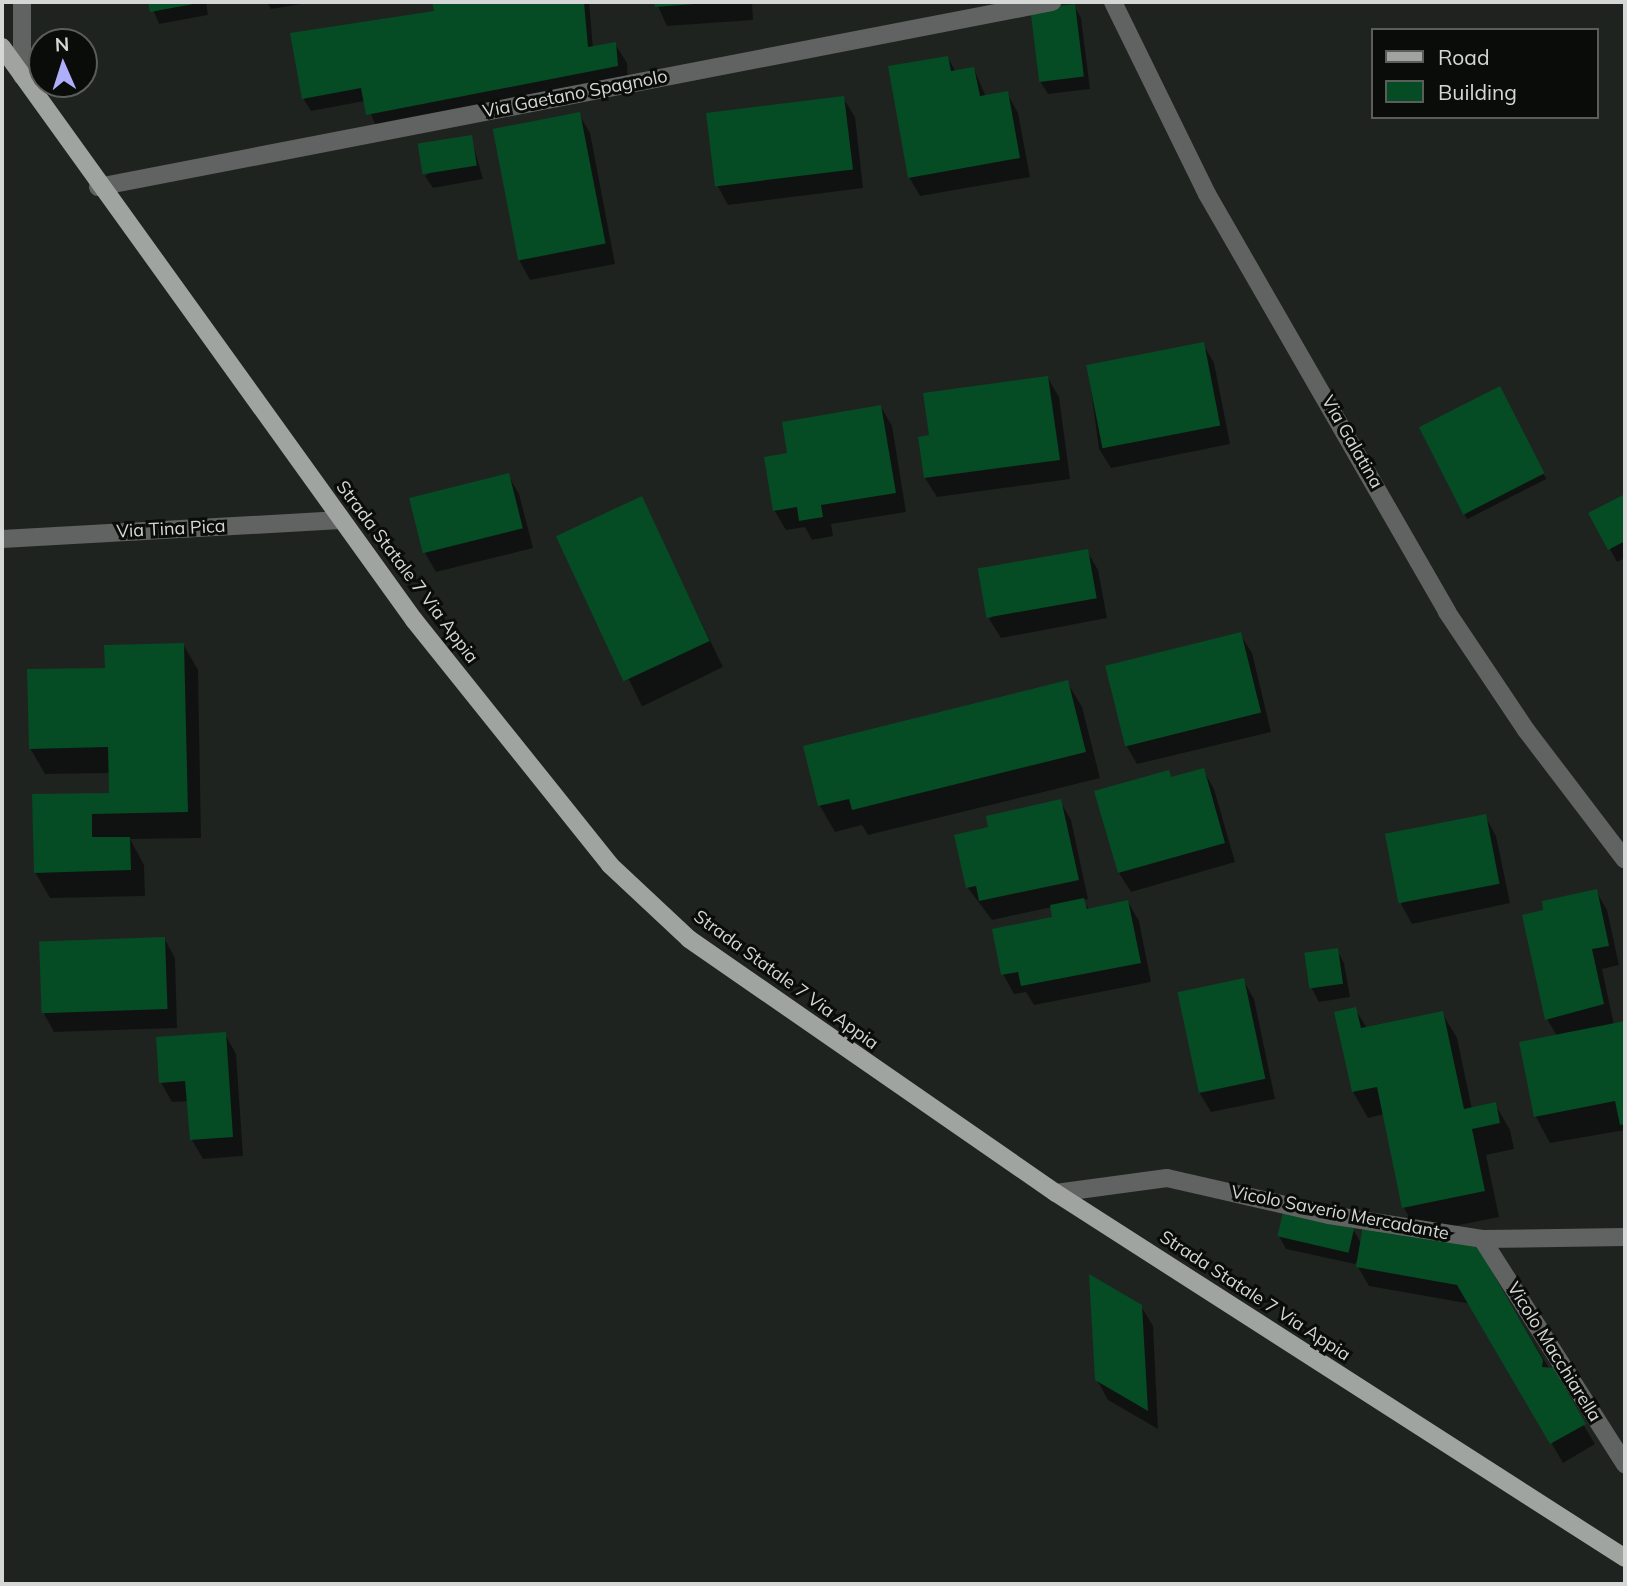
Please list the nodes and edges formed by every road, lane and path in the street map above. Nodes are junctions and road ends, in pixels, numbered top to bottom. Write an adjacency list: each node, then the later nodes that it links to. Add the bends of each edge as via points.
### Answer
1 (22, 2): 5 (street)
2 (1052, 2): 6 (street, Via Gaetano Spagnolo)
3 (1113, 2): 9 (street, Via Galatina, via 1208,194 1447,612 1526,730)
4 (2, 47): 5 (main road, Strada Statale 7 Via Appia)
5 (22, 76): 6 (main road, Strada Statale 7 Via Appia)
6 (98, 187): 7 (main road, Strada Statale 7 Via Appia)
7 (340, 520): 8 (street, Via Tina Pica); 10 (main road, Strada Statale 7 Via Appia, via 414,620 620,874 689,939)
8 (2, 539)
9 (1625, 860)
10 (1056, 1193): 12 (street, Vicolo Saverio Mercadante, via 1167,1178 1329,1215); 14 (main road, Strada Statale 7 Via Appia)
11 (1625, 1237): 12 (street, Vicolo Saverio Mercadante)
12 (1482, 1239): 13 (street, Vicolo Macchiarella)
13 (1625, 1464)
14 (1625, 1558)

